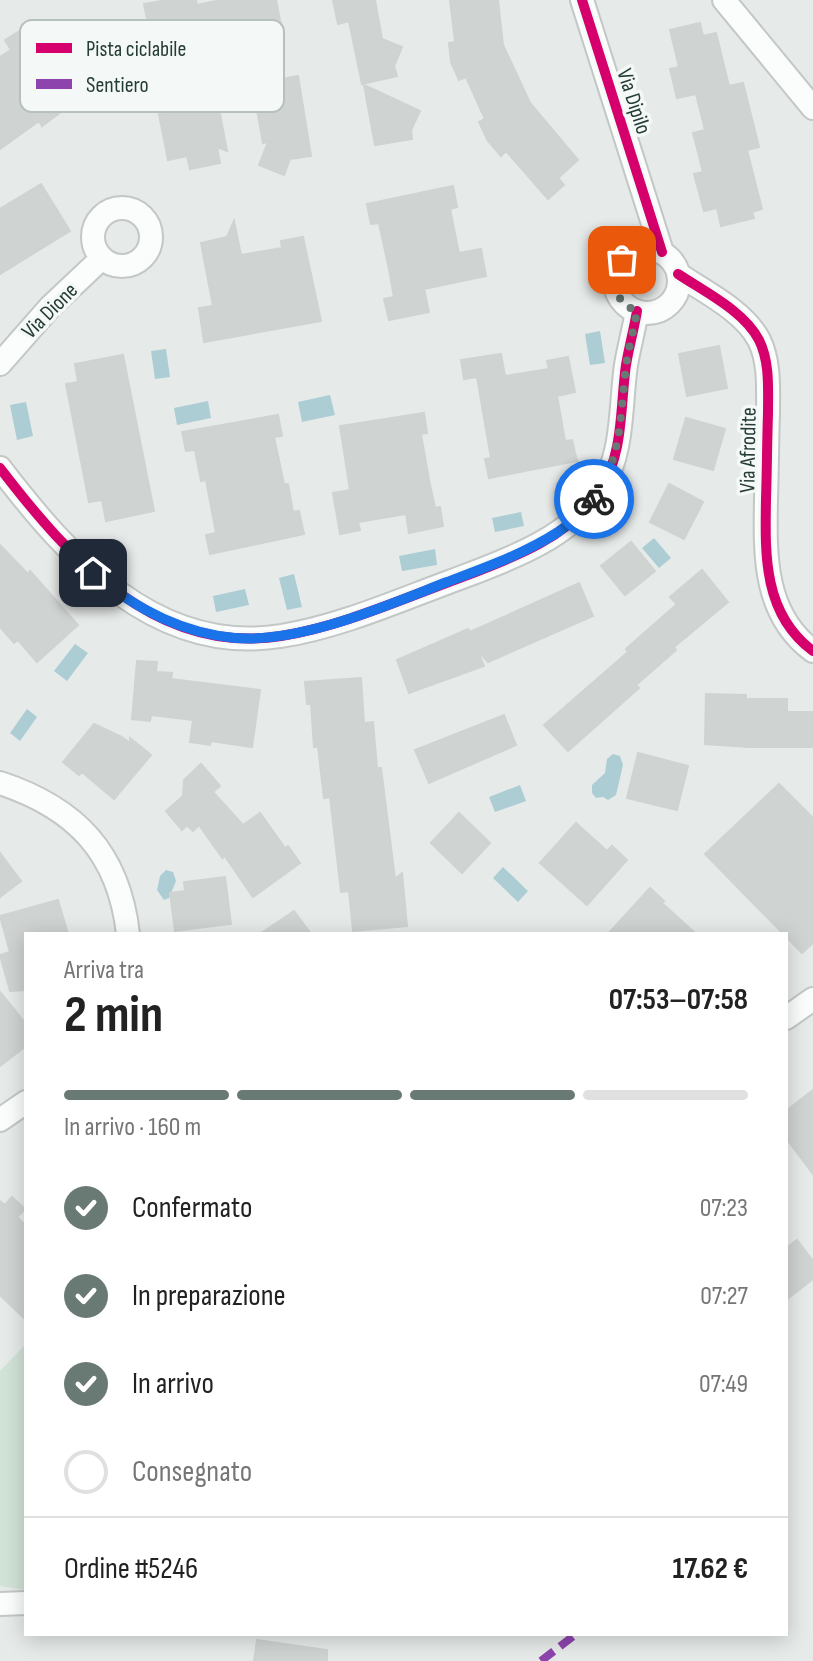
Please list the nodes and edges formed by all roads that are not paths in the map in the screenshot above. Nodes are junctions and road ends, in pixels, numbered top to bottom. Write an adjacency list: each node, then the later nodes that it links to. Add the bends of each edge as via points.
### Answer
1 (582, 0): 4 (street, Via Dipilo, via 650,214)
2 (724, 0): 3 (street)
3 (813, 108)
4 (656, 250): 6 (street, via 670,258); 7 (street, via 639,249 622,260 614,279 625,305)
5 (102, 258): 8 (street, Via Dione)
6 (678, 274): 7 (street, via 670,303 650,313); 10 (street, Via Afrodite, via 739,317 762,349 768,394 768,576 783,618)
7 (637, 311): 9 (street, via 613,463 585,509 526,549 314,629 239,638 152,615 93,573)
8 (0, 364)
9 (0, 468)
10 (813, 651)
11 (0, 783): 12 (street, via 47,803 92,838 112,873)
12 (127, 932)
13 (813, 999): 14 (street)
14 (788, 1017)
15 (24, 1103): 16 (street)
16 (0, 1120)
17 (24, 1603): 18 (street)
18 (0, 1604)

